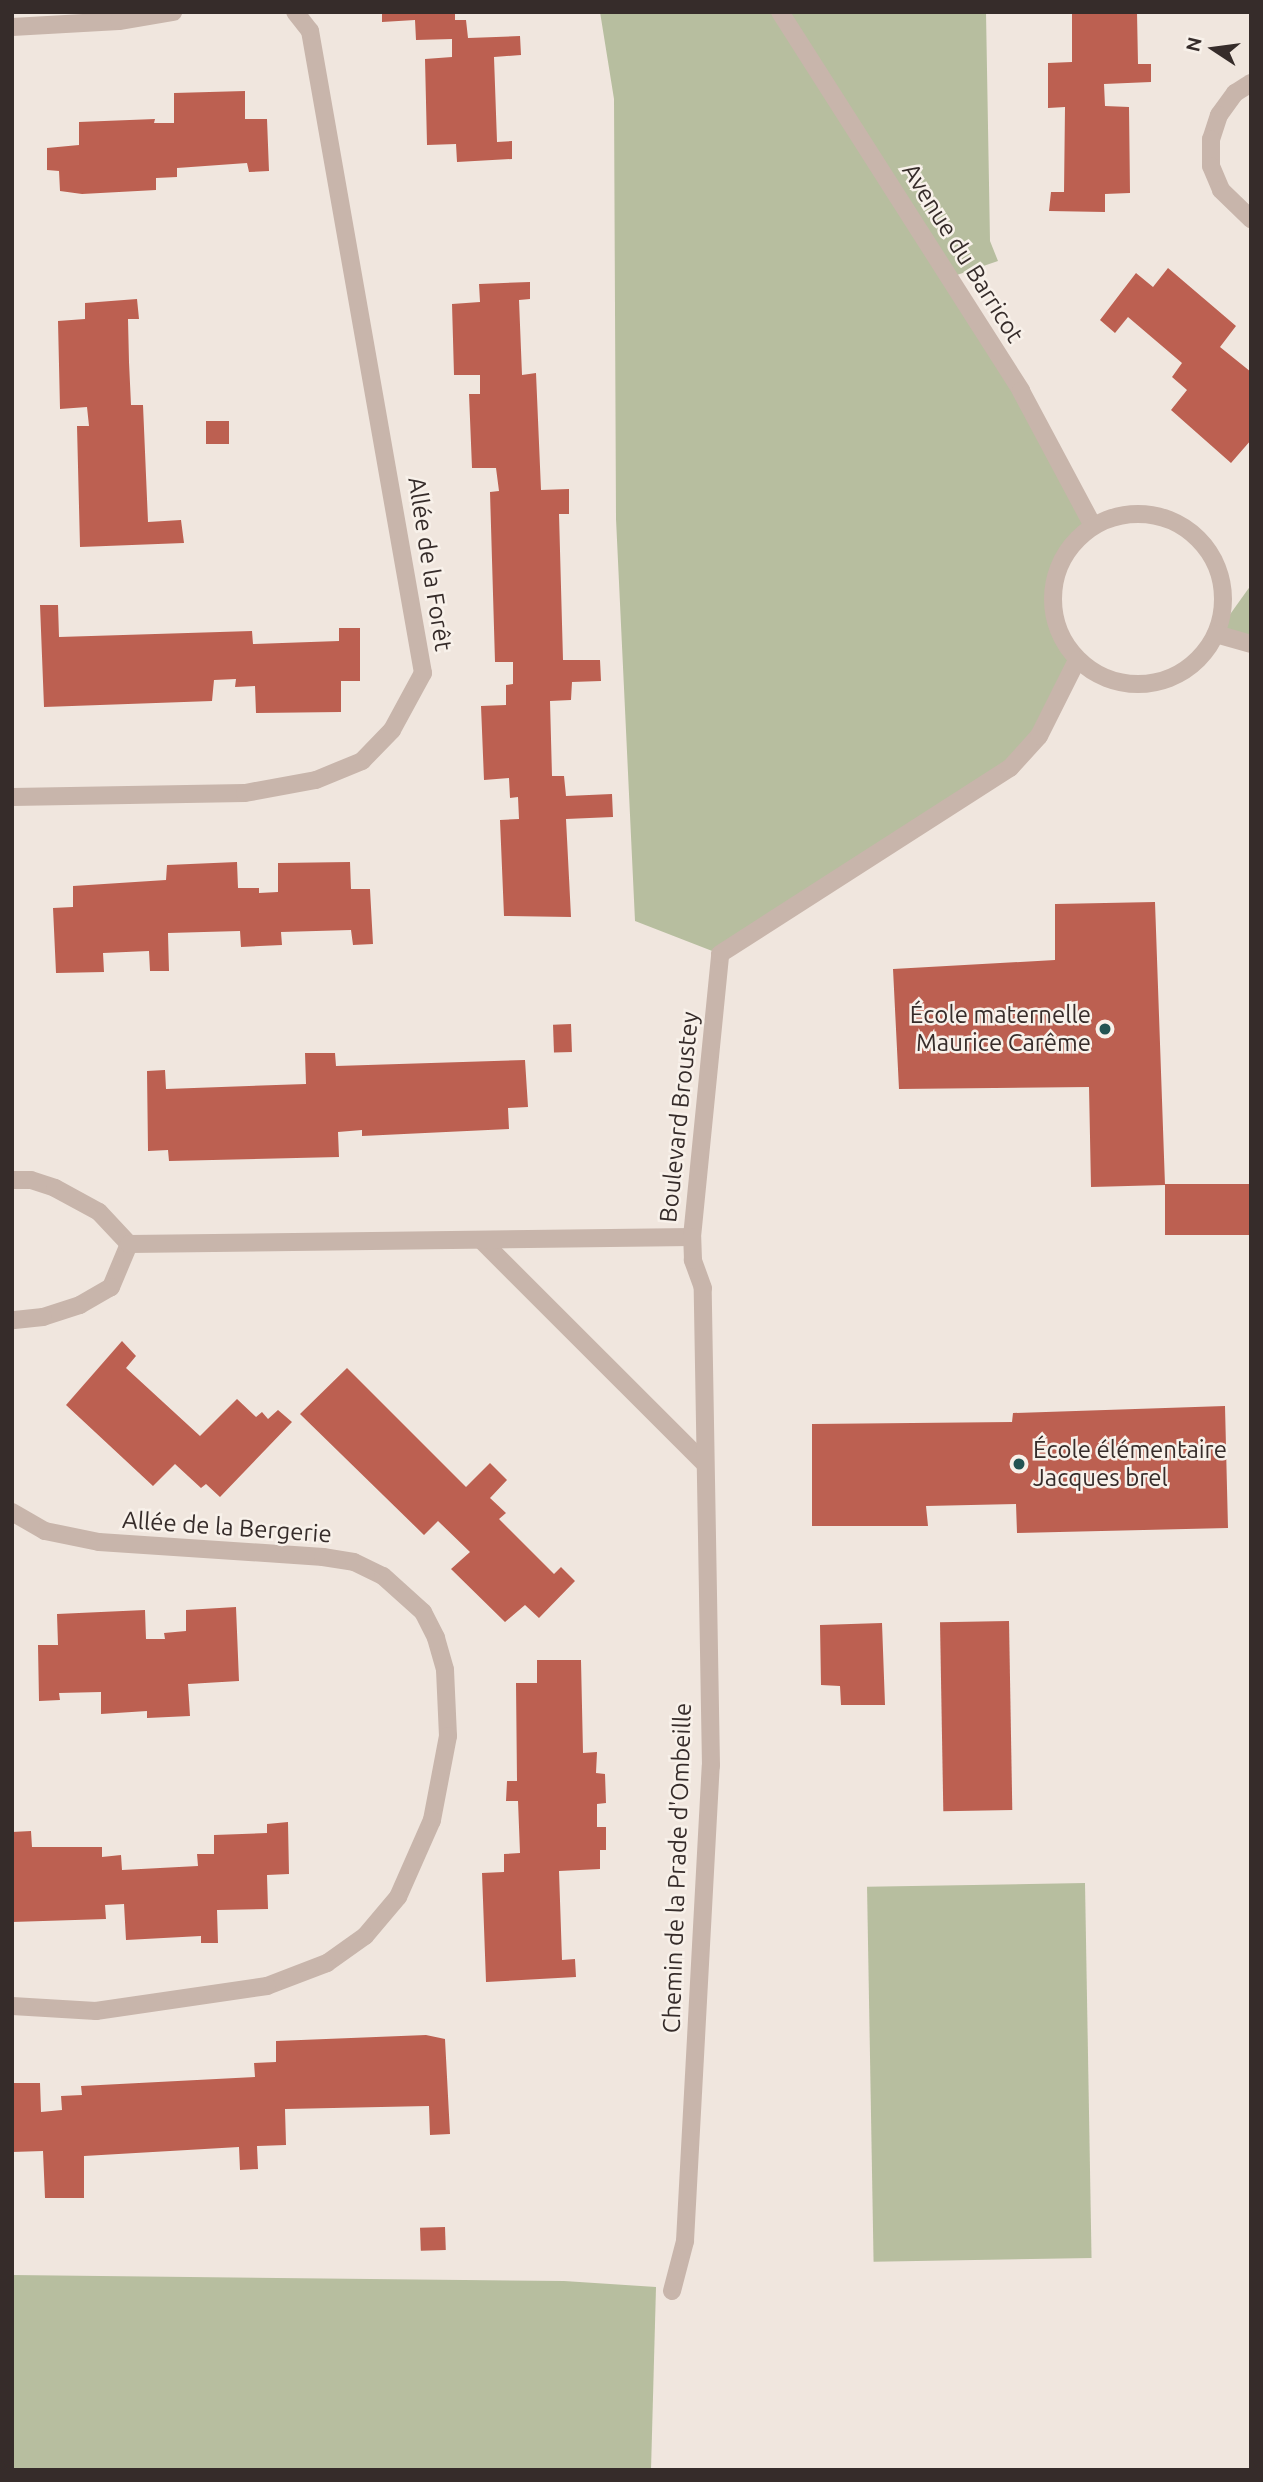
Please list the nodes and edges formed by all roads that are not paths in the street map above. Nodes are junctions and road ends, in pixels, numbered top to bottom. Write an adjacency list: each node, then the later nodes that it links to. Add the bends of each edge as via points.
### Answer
1 (173, 12): 4 (street, via 119,21)
2 (295, 12): 11 (street, Allée de la Forêt, via 310,31 423,673 392,730 362,761 316,780 245,793)
3 (780, 12): 7 (street, Avenue du Barricot, via 1021,391)
4 (12, 27)
5 (1251, 83): 6 (street, via 1235,93 1219,115 1211,139 1212,166 1221,190)
6 (1251, 219)
7 (1093, 526): 8 (street, via 1118,516 1145,514 1171,520 1195,535 1212,555 1221,581 1223,608); 10 (street, via 1072,544 1053,589 1060,637)
8 (1216, 634): 9 (street); 10 (street, via 1201,657 1179,674 1154,684 1126,685 1099,676)
9 (1251, 644)
10 (1077, 660): 13 (street, Boulevard Broustey, via 1039,736 1010,768 720,954)
11 (12, 797)
12 (12, 1180): 15 (street, via 31,1180 99,1212)
13 (692, 1237): 14 (street, Boulevard Broustey); 17 (street, Chemin de la Prade d'Ombeille, via 693,1260 703,1288)
14 (481, 1240): 15 (street, Boulevard Broustey); 17 (street)
15 (129, 1244): 16 (street, via 111,1287 55,1313)
16 (12, 1320)
17 (704, 1463): 20 (street, Chemin de la Prade d'Ombeille, via 711,1766 685,2241)
18 (12, 1512): 19 (street, Allée de la Bergerie, via 44,1531 99,1542 323,1557 354,1562 383,1576 423,1612 436,1638 445,1670 448,1736 440,1793 424,1845 391,1907 349,1949 267,1986 96,2011)
19 (12, 2006)
20 (672, 2291)

